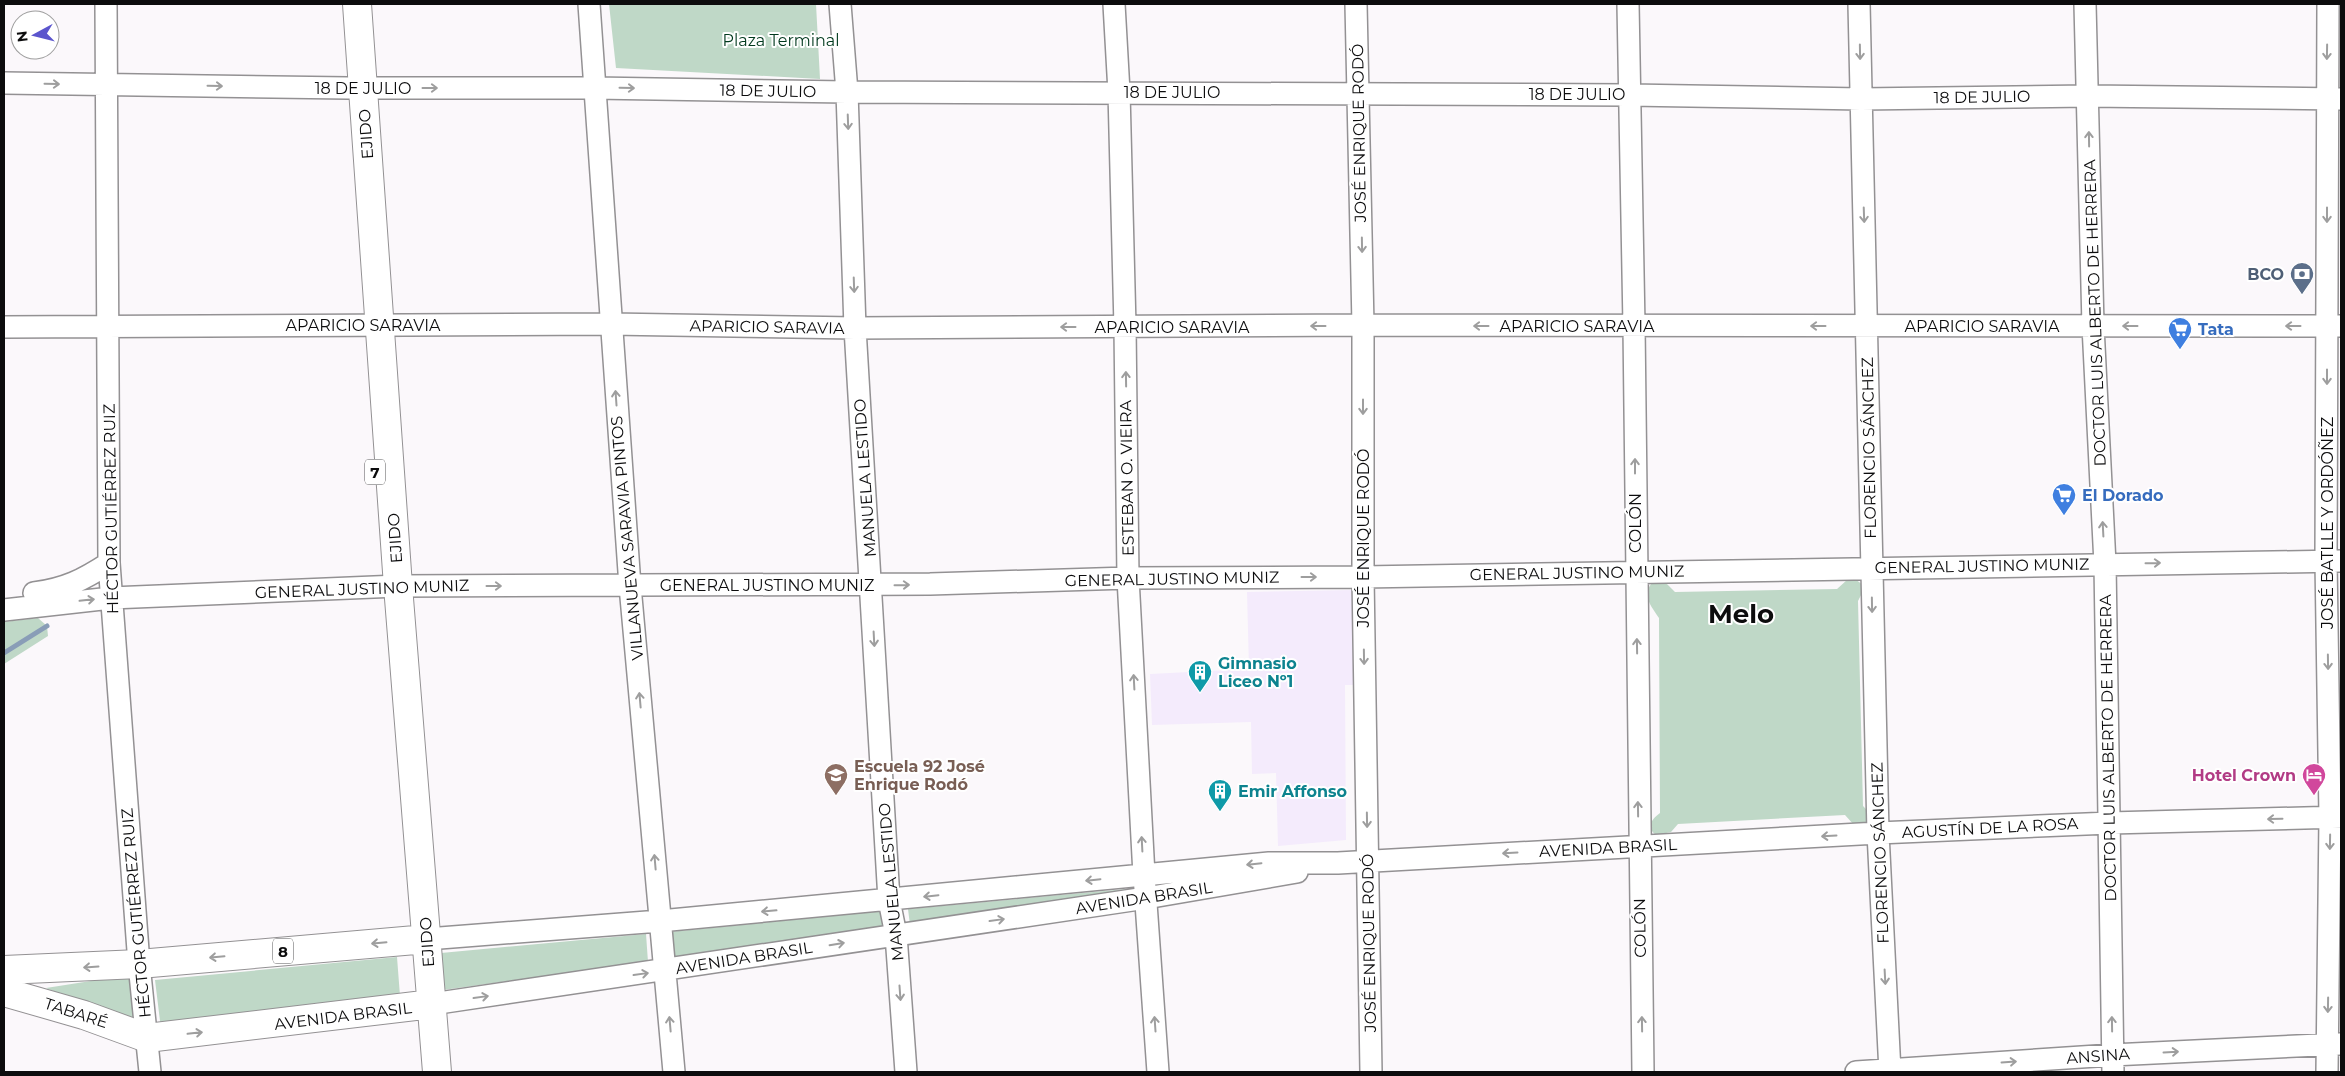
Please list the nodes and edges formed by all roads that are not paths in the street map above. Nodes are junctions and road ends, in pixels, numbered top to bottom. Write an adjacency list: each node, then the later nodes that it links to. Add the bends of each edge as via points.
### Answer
1 (106, 4): 13 (street, HÉCTOR GUTIÉRREZ RUIZ)
2 (342, 4): 14 (main road, EJIDO / 7)
3 (357, 4): 14 (main road, EJIDO / 7)
4 (589, 4): 15 (street, VILLANUEVA SARAVIA PINTOS)
5 (840, 4): 16 (street, MANUELA LESTIDO)
6 (1114, 4): 17 (street, ESTEBAN O. VIEIRA)
7 (1356, 4): 18 (street, JOSÉ ENRIQUE RODÓ)
8 (1628, 4): 19 (street, COLÓN)
9 (1859, 4): 22 (street, FLORENCIO SÁNCHEZ, one-way to 22)
10 (2085, 4): 20 (street, DOCTOR LUIS ALBERTO DE HERRERA)
11 (2328, 4): 21 (street, JOSÉ BATLLE Y ORDÓÑEZ, one-way to 21)
12 (4, 83): 13 (street, 18 DE JULIO, one-way to 13)
13 (106, 84): 14 (street, 18 DE JULIO, one-way to 14); 31 (street, HÉCTOR GUTIÉRREZ RUIZ)
14 (356, 88): 15 (street, 18 DE JULIO, one-way to 15); 24 (main road, EJIDO / 7)
15 (594, 88): 16 (street, 18 DE JULIO, one-way to 16); 23 (street, VILLANUEVA SARAVIA PINTOS)
16 (847, 92): 17 (street, 18 DE JULIO); 33 (street, MANUELA LESTIDO, one-way to 33)
17 (1119, 92): 18 (street, 18 DE JULIO); 32 (street, ESTEBAN O. VIEIRA)
18 (1359, 93): 19 (street, 18 DE JULIO); 25 (street, JOSÉ ENRIQUE RODÓ, one-way to 25)
19 (1630, 95): 22 (street, 18 DE JULIO); 26 (street, COLÓN)
20 (2088, 96): 21 (street, 18 DE JULIO); 22 (street, 18 DE JULIO); 28 (street, DOCTOR LUIS ALBERTO DE HERRERA, one-way to 20)
21 (2334, 98): 29 (street, JOSÉ BATLLE Y ORDÓÑEZ, one-way to 29)
22 (1860, 99): 27 (street, FLORENCIO SÁNCHEZ, one-way to 27)
23 (610, 324): 24 (street, APARICIO SARAVIA); 33 (street, APARICIO SARAVIA); 42 (street, VILLANUEVA SARAVIA PINTOS, one-way to 23)
24 (372, 325): 31 (street, APARICIO SARAVIA); 43 (main road, EJIDO / 7)
25 (1363, 325): 26 (street, APARICIO SARAVIA, one-way to 25); 32 (street, APARICIO SARAVIA, one-way to 32); 39 (street, JOSÉ ENRIQUE RODÓ, one-way to 39)
26 (1634, 326): 27 (street, APARICIO SARAVIA, one-way to 26); 38 (street, COLÓN, one-way to 26)
27 (1867, 326): 28 (street, APARICIO SARAVIA); 37 (street, FLORENCIO SÁNCHEZ)
28 (2093, 326): 29 (street, APARICIO SARAVIA, one-way to 28); 36 (street, DOCTOR LUIS ALBERTO DE HERRERA, one-way to 28)
29 (2334, 326): 34 (street, JOSÉ BATLLE Y ORDÓÑEZ, one-way to 34)
30 (4, 327): 31 (street, APARICIO SARAVIA)
31 (109, 327): 35 (street, HÉCTOR GUTIÉRREZ RUIZ)
32 (1125, 327): 33 (street, APARICIO SARAVIA, one-way to 33); 40 (street, ESTEBAN O. VIEIRA, one-way to 32)
33 (855, 328): 41 (street, MANUELA LESTIDO)
34 (2334, 561): 36 (street, GENERAL JUSTINO MUNIZ, one-way to 34); 47 (street, JOSÉ BATLLE Y ORDÓÑEZ, one-way to 47)
35 (108, 563): 44 (street, via 84,579 57,590); 45 (street, HÉCTOR GUTIÉRREZ RUIZ)
36 (2105, 564): 37 (street, GENERAL JUSTINO MUNIZ); 48 (street, DOCTOR LUIS ALBERTO DE HERRERA)
37 (1871, 567): 38 (street, GENERAL JUSTINO MUNIZ); 49 (street, FLORENCIO SÁNCHEZ, one-way to 49)
38 (1636, 571): 39 (street, GENERAL JUSTINO MUNIZ); 50 (street, COLÓN, one-way to 38)
39 (1363, 577): 40 (street, GENERAL JUSTINO MUNIZ, one-way to 39); 51 (street, JOSÉ ENRIQUE RODÓ, one-way to 51)
40 (1128, 578): 41 (street, GENERAL JUSTINO MUNIZ, one-way to 40); 53 (street, ESTEBAN O. VIEIRA, one-way to 40)
41 (871, 585): 42 (street, GENERAL JUSTINO MUNIZ); 55 (street, MANUELA LESTIDO, one-way to 55)
42 (630, 586): 43 (street, GENERAL JUSTINO MUNIZ, one-way to 42); 56 (street, VILLANUEVA SARAVIA PINTOS, one-way to 42)
43 (390, 587): 45 (street, GENERAL JUSTINO MUNIZ); 58 (main road, EJIDO / 7)
44 (4, 596)
45 (111, 598): 46 (street, GENERAL JUSTINO MUNIZ, one-way to 45); 59 (street, HÉCTOR GUTIÉRREZ RUIZ)
46 (4, 610)
47 (2336, 817): 48 (street, AGUSTÍN DE LA ROSA, one-way to 48); 64 (street, JOSÉ BATLLE Y ORDÓÑEZ, one-way to 64)
48 (2110, 822): 49 (street, AGUSTÍN DE LA ROSA); 65 (street, DOCTOR LUIS ALBERTO DE HERRERA, one-way to 48)
49 (1878, 833): 50 (street, AVENIDA BRASIL, one-way to 50); 66 (street, FLORENCIO SÁNCHEZ, one-way to 66)
50 (1639, 847): 51 (street, AVENIDA BRASIL, one-way to 51); 74 (street, COLÓN, one-way to 50)
51 (1368, 860): 52 (street, AVENIDA BRASIL); 73 (street, JOSÉ ENRIQUE RODÓ)
52 (1338, 863): 53 (street, AVENIDA BRASIL, one-way to 53, via 1269,863); 54 (street, AVENIDA BRASIL)
53 (1144, 875): 54 (street, ESTEBAN O. VIEIRA); 55 (street, AVENIDA BRASIL, one-way to 55)
54 (1146, 898): 57 (street, AVENIDA BRASIL, one-way to 54); 72 (street, ESTEBAN O. VIEIRA, one-way to 54)
55 (889, 900): 56 (street, AVENIDA BRASIL, one-way to 56); 57 (street, MANUELA LESTIDO)
56 (660, 921): 58 (street, AVENIDA BRASIL); 60 (street, VILLANUEVA SARAVIA PINTOS)
57 (896, 935): 60 (street, AVENIDA BRASIL, one-way to 57); 71 (street, MANUELA LESTIDO, one-way to 71)
58 (419, 940): 59 (main road, AVENIDA BRASIL / 8, one-way to 59); 62 (main road, EJIDO / 7)
59 (140, 964): 61 (main road, TABARÉ / 8, one-way to 61); 63 (street, HÉCTOR GUTIÉRREZ RUIZ)
60 (665, 971): 62 (street, AVENIDA BRASIL, one-way to 60); 70 (street, VILLANUEVA SARAVIA PINTOS, one-way to 60)
61 (5, 981): 63 (main road, TABARÉ / 8)
62 (424, 1006): 63 (main road, AVENIDA BRASIL / 8, one-way to 62); 68 (main road, EJIDO / 7); 69 (main road, EJIDO / 7)
63 (147, 1038): 67 (street, HÉCTOR GUTIÉRREZ RUIZ)
64 (2334, 1044): 65 (street, ANSINA, one-way to 64); 76 (street, JOSÉ BATLLE Y ORDÓÑEZ)
65 (2112, 1064): 66 (street, ANSINA, one-way to 65)
66 (1890, 1071): 75 (street, ANSINA)
67 (150, 1072)
68 (420, 1072)
69 (437, 1072)
70 (674, 1072)
71 (906, 1072)
72 (1158, 1072)
73 (1371, 1072)
74 (1643, 1072)
75 (1856, 1072)
76 (2327, 1072)

